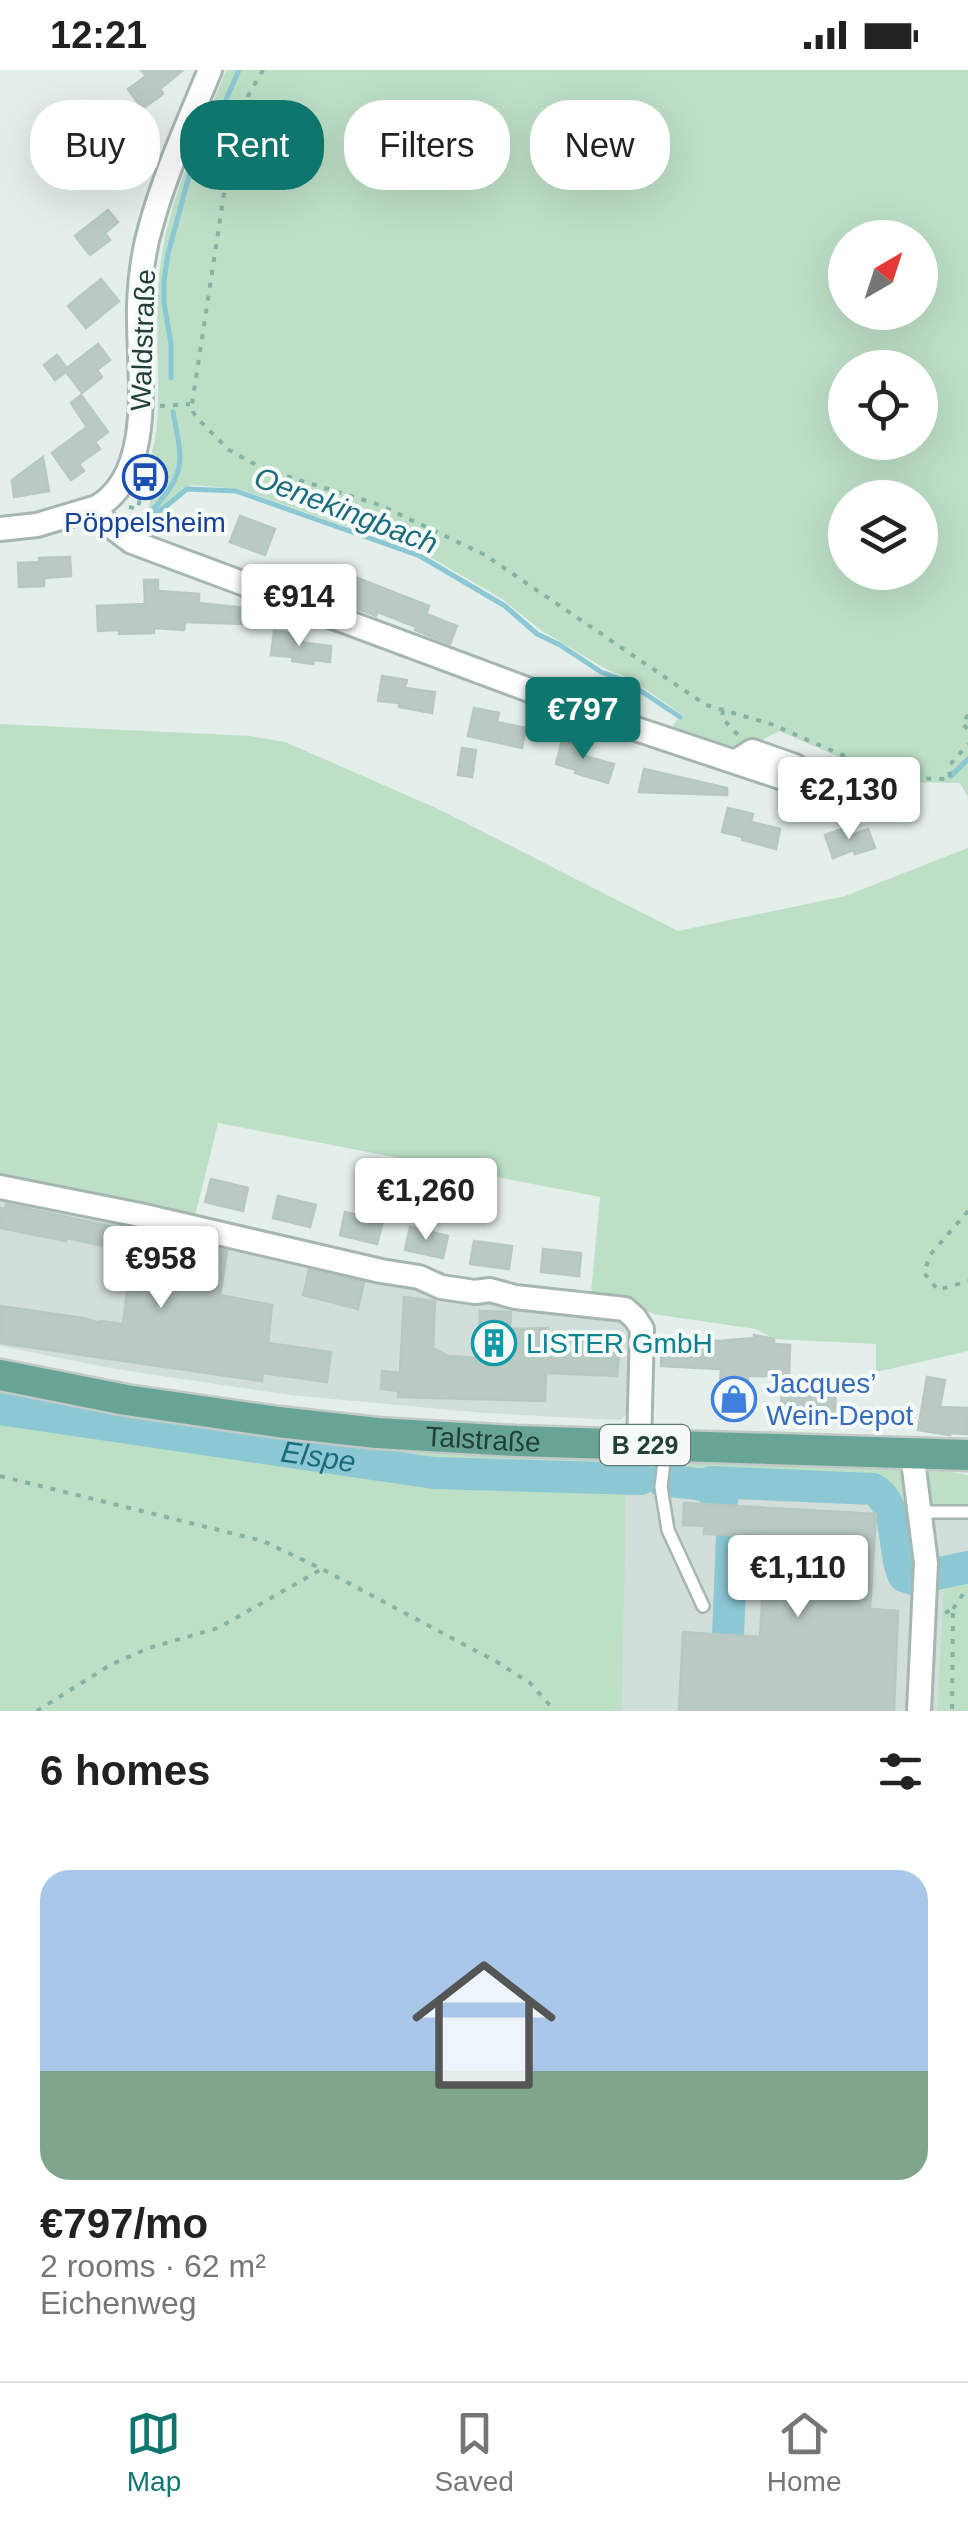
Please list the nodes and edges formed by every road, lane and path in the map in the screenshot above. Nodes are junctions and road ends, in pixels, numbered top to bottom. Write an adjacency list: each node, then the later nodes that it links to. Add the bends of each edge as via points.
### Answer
1 (210, 70): 4 (street, Waldstraße, via 150,229 139,306)
2 (263, 70): 3 (path, via 230,154)
3 (192, 404): 4 (path); 7 (path, via 228,450 380,505 485,555 699,701)
4 (140, 407): 5 (street, Waldstraße, via 138,446 128,471)
5 (96, 508): 6 (street); 11 (street, via 132,542 618,723)
6 (0, 528)
7 (723, 710): 10 (path, via 895,778 950,779 949,766); 11 (path, via 722,718 752,746)
8 (968, 715): 9 (path, via 962,724)
9 (968, 728)
10 (968, 744)
11 (743, 756)
12 (0, 1187): 16 (street, via 441,1287 625,1309 642,1329)
13 (968, 1212): 14 (path, via 930,1255 924,1274 938,1290)
14 (968, 1281)
15 (0, 1375): 16 (main road, Talstraße / B 229, via 327,1427)
16 (652, 1445): 17 (main road, Talstraße / B 229); 24 (lane, via 668,1530)
17 (912, 1453): 18 (main road, Talstraße / B 229); 20 (street)
18 (968, 1454)
19 (0, 1476): 22 (path, via 264,1542)
20 (920, 1512): 21 (lane); 26 (street)
21 (968, 1512)
22 (322, 1569): 27 (path, via 218,1628 110,1665); 28 (path, via 497,1662 530,1683)
23 (968, 1594): 25 (path)
24 (703, 1606)
25 (953, 1609): 26 (path); 30 (path)
26 (924, 1611): 29 (street)
27 (38, 1711)
28 (555, 1711)
29 (920, 1711)
30 (952, 1711)

